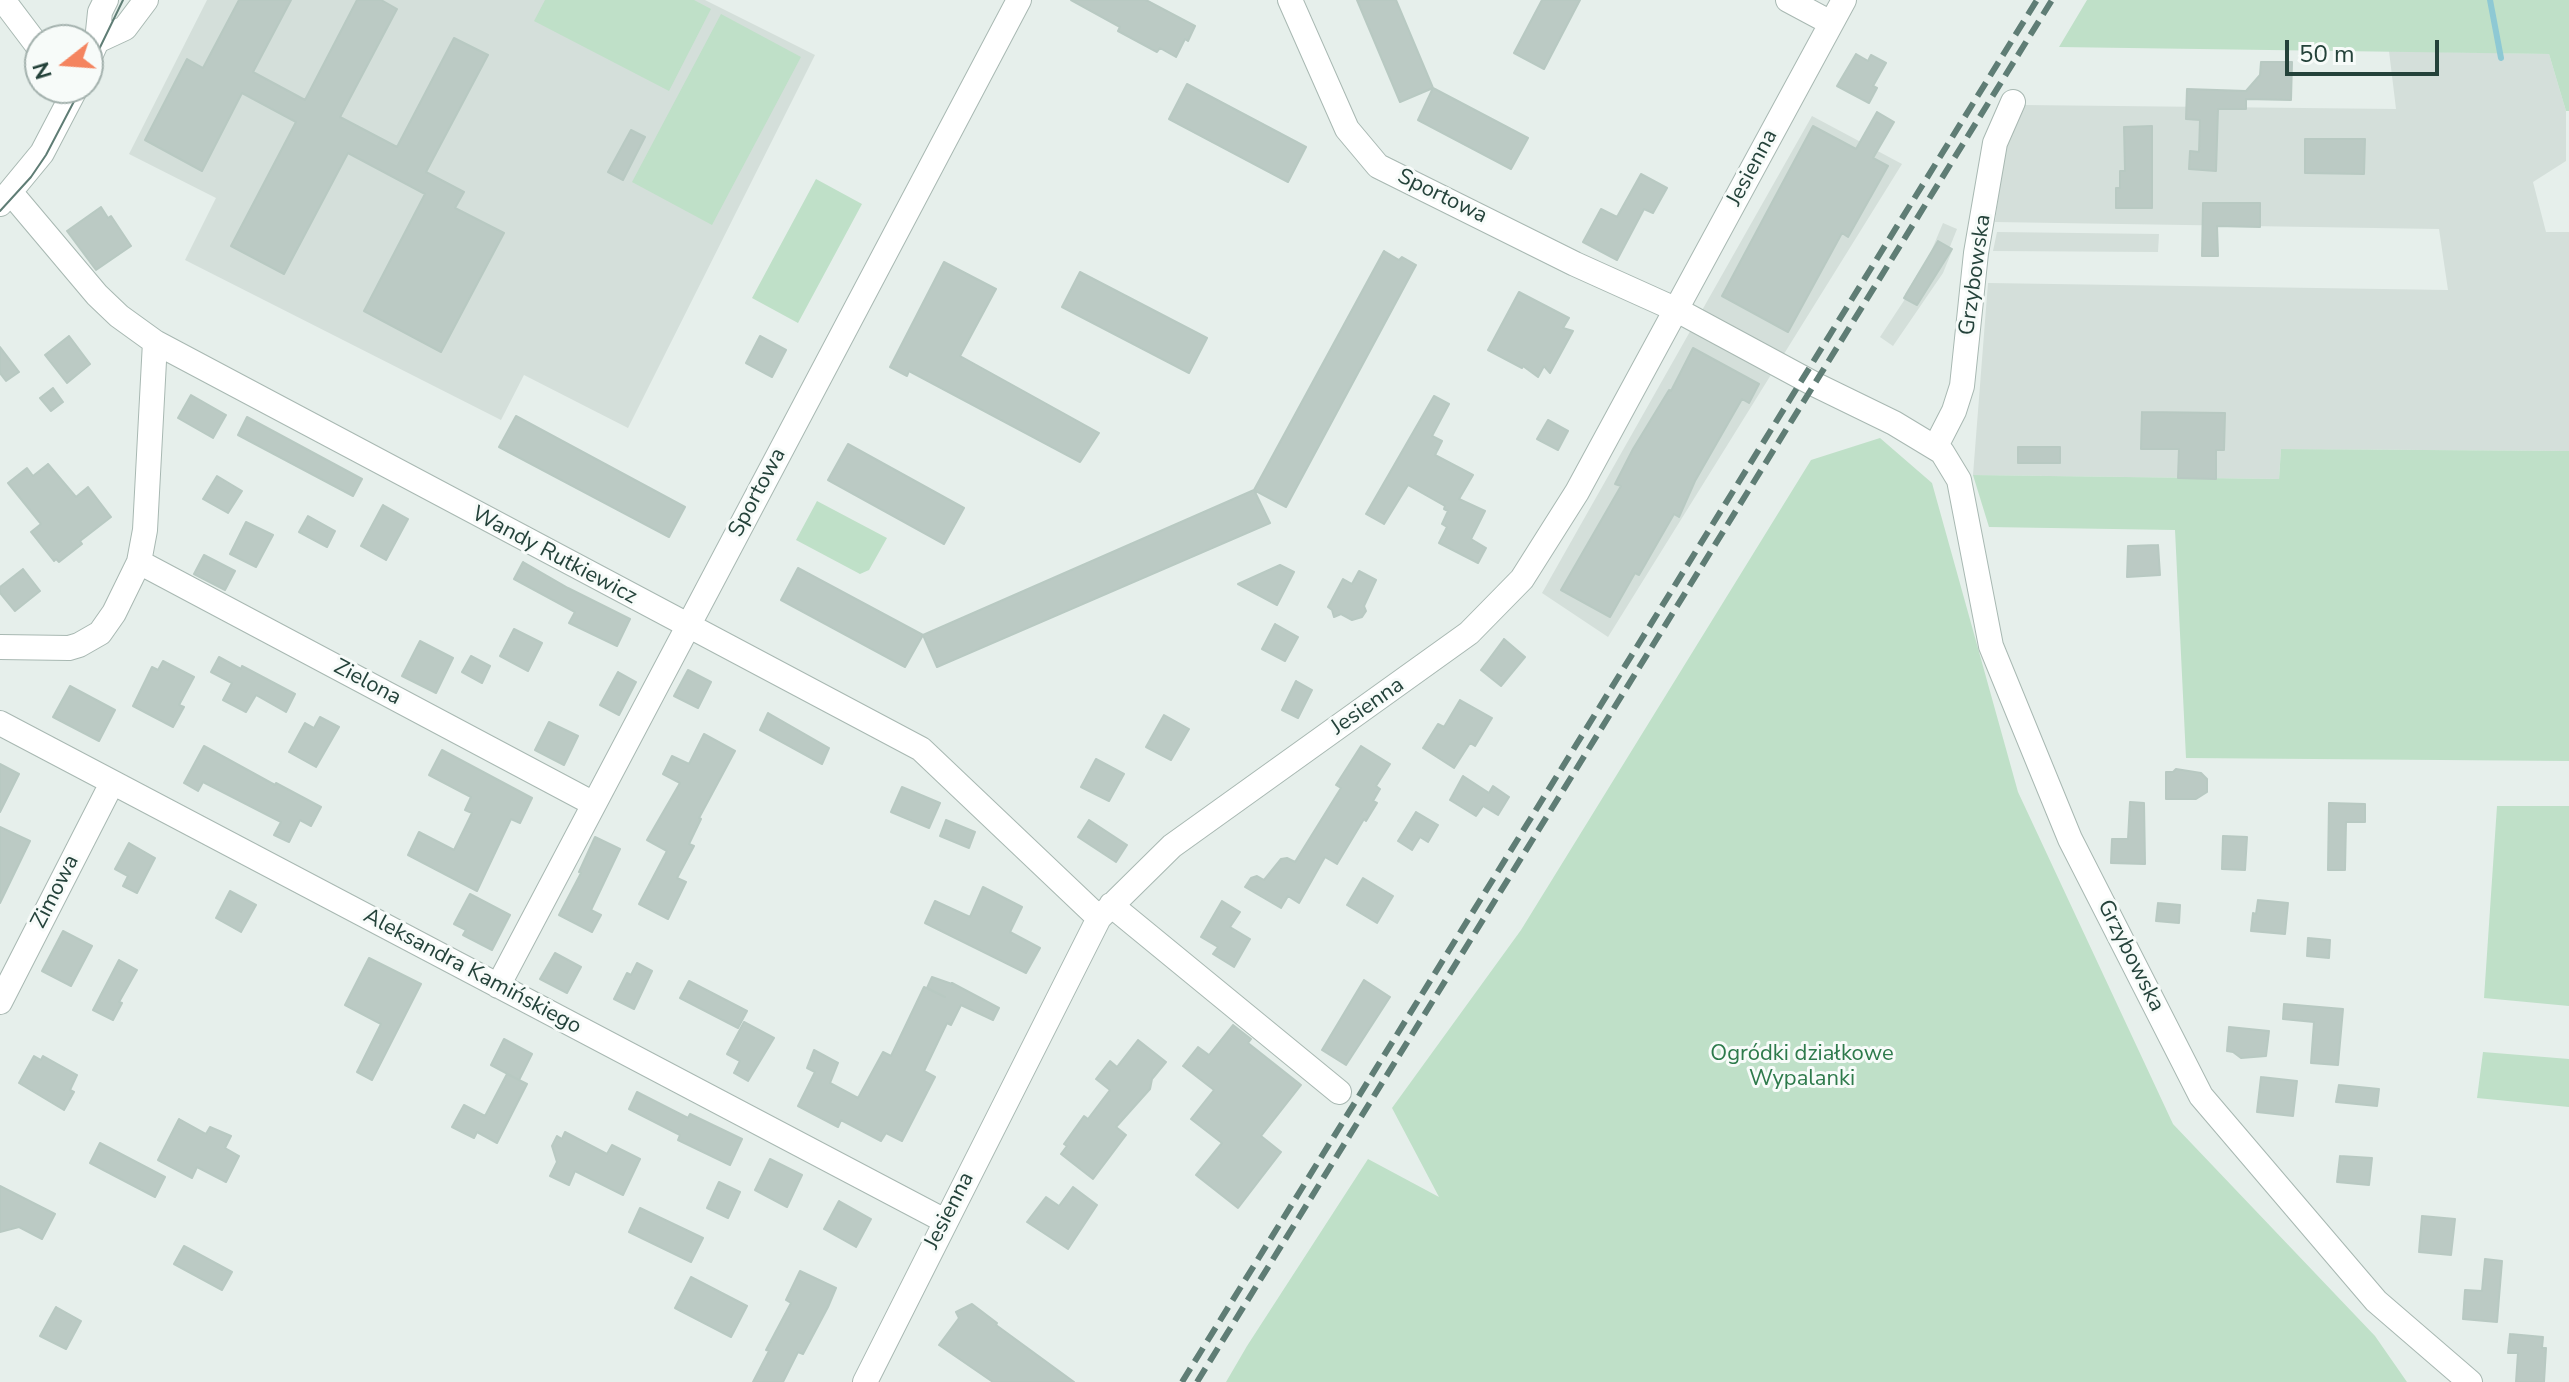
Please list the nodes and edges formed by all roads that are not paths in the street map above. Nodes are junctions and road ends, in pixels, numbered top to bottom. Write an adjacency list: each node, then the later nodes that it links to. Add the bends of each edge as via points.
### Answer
1 (3, 0): 10 (street)
2 (106, 0): 9 (street)
3 (146, 0): 11 (street, via 125,28)
4 (1019, 0): 19 (street, Sportowa)
5 (1290, 0): 15 (street, Sportowa, via 1347,129 1378,166)
6 (1788, 0): 8 (street)
7 (1844, 0): 8 (street, Jesienna)
8 (1831, 23): 15 (street, Jesienna)
9 (98, 24)
10 (24, 28)
11 (104, 43)
12 (2013, 102): 17 (street, Grzybowska, via 1995,143 1976,253 1962,386)
13 (68, 104): 14 (street, via 42,153)
14 (5, 199): 16 (street, Wandy Rutkiewicz, via 119,316)
15 (1677, 310): 17 (street, Grzybowska); 24 (street, Jesienna, via 1577,492 1522,579 1469,633 1172,846)
16 (155, 342): 18 (street); 19 (street, Wandy Rutkiewicz)
17 (1936, 446): 30 (street, Grzybowska, via 1959,480 1991,646 2070,839 2201,1096 2376,1301)
18 (139, 562): 20 (street, via 114,613 90,640 69,648); 23 (street, Zielona)
19 (687, 626): 23 (street, Sportowa); 24 (street, Wandy Rutkiewicz, via 921,749)
20 (0, 647)
21 (0, 723): 22 (street, Aleksandra Kamińskiego)
22 (112, 783): 25 (street, Aleksandra Kamińskiego); 26 (street, Zimowa)
23 (594, 804): 25 (street, Sportowa)
24 (1105, 912): 27 (street, Wandy Rutkiewicz); 28 (street, Jesienna)
25 (498, 986): 28 (street, Aleksandra Kamińskiego)
26 (0, 1002)
27 (1339, 1092)
28 (945, 1221): 29 (street, Jesienna)
29 (865, 1382)
30 (2470, 1382)

